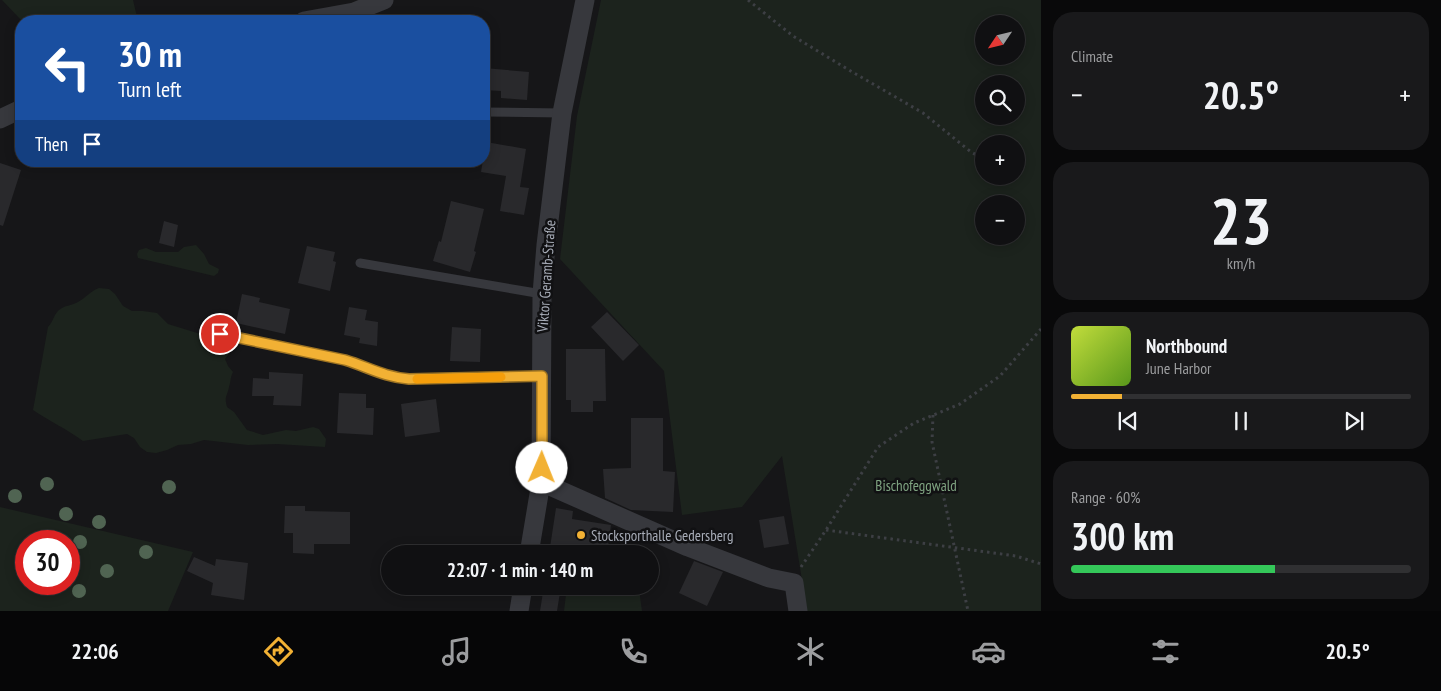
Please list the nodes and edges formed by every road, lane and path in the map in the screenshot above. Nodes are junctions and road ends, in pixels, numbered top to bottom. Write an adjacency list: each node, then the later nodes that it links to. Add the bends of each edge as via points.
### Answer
1 (384, 0): 4 (street)
2 (584, 0): 7 (street, Viktor Geramb-Straße)
3 (748, 0): 9 (path, via 792,36 923,113)
4 (337, 15)
5 (15, 112): 8 (street)
6 (490, 112): 7 (lane)
7 (562, 113): 11 (street, Viktor Geramb-Straße)
8 (0, 119)
9 (975, 154)
10 (360, 263): 11 (lane)
11 (542, 294): 14 (street, Viktor Geramb-Straße)
12 (1041, 329): 15 (path, via 1000,376 960,404)
13 (220, 334): 14 (lane, via 345,360 393,378)
14 (542, 376): 16 (street, Viktor Geramb-Straße)
15 (933, 415): 17 (path, via 914,423 878,447); 19 (path, via 932,442)
16 (541, 482): 18 (street, Viktor Geramb-Straße); 21 (street, via 688,548 769,578)
17 (826, 530): 19 (path); 21 (path, via 800,568)
18 (530, 545)
19 (954, 547): 20 (path, via 1016,556); 25 (path)
20 (1041, 564)
21 (794, 583): 24 (street)
22 (522, 595): 23 (street)
23 (519, 611)
24 (798, 611)
25 (968, 611)

